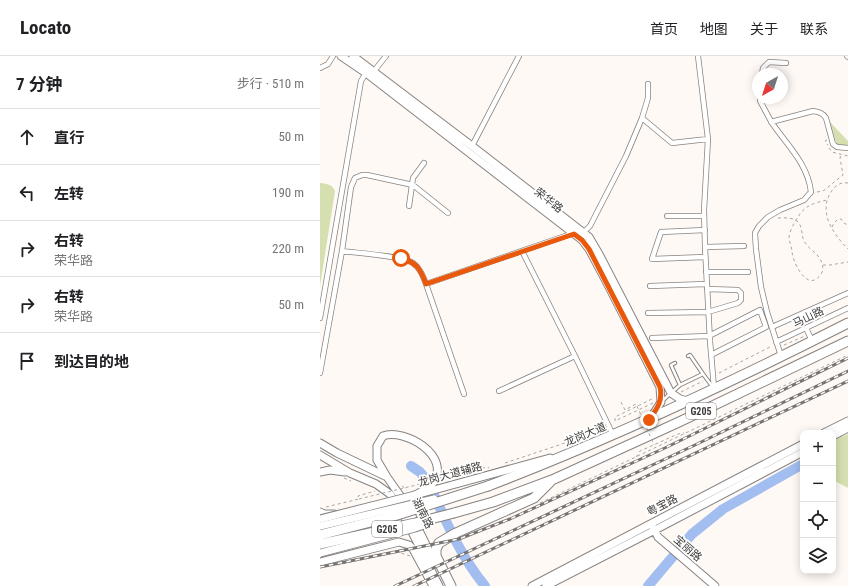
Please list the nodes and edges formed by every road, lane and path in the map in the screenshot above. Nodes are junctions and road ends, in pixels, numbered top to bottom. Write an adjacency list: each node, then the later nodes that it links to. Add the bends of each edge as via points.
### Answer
1 (333, 56): 8 (street, via 328,64)
2 (341, 56): 11 (main road, 荣华路)
3 (353, 56): 10 (main road, 荣华路)
4 (386, 56): 10 (street)
5 (519, 56): 17 (street)
6 (698, 56): 16 (street)
7 (786, 63): 9 (street, via 769,62)
8 (320, 68)
9 (763, 68)
10 (374, 71): 17 (main road, 荣华路)
11 (366, 73): 37 (main road, 荣华路); 55 (street, via 360,81)
12 (648, 84): 14 (street, via 648,98)
13 (762, 104): 15 (street)
14 (642, 118): 16 (street, via 672,144); 36 (street, via 626,156 590,226)
15 (771, 122): 18 (street, via 813,111 819,112 826,118 833,144); 31 (street, via 806,170 811,192 804,200)
16 (708, 139): 30 (street)
17 (472, 146): 36 (main road, 荣华路)
18 (848, 148)
19 (832, 152): 20 (path)
20 (841, 154): 21 (path); 25 (path, via 843,175 823,191)
21 (848, 157)
22 (424, 163): 24 (street, via 413,178)
23 (848, 183): 26 (path, via 837,185)
24 (413, 185): 27 (street); 28 (street); 41 (street, via 362,175 355,178 351,187)
25 (815, 192)
26 (826, 200): 32 (path, via 807,206); 34 (path)
27 (409, 206)
28 (448, 213)
29 (667, 216): 30 (street)
30 (704, 216): 35 (street)
31 (768, 217): 32 (path); 57 (street, via 755,233 761,287)
32 (796, 221): 45 (path, via 804,240 820,258); 45 (path, via 789,237 795,264 802,275 810,280 818,278 823,270)
33 (848, 224): 34 (path, via 838,219)
34 (831, 228): 40 (path)
35 (704, 230): 39 (street); 43 (street, via 661,232 652,259)
36 (582, 231): 37 (street); 79 (main road, 荣华路, via 597,249)
37 (574, 234): 42 (street); 81 (main road, 荣华路, via 589,249 660,387)
38 (744, 246): 39 (street)
39 (705, 247): 43 (street)
40 (848, 249)
41 (342, 251): 48 (street, via 412,261); 72 (street)
42 (522, 251): 48 (street); 68 (street)
43 (705, 257): 46 (street)
44 (848, 262): 45 (path)
45 (822, 265)
46 (706, 272): 47 (street); 50 (street)
47 (748, 272)
48 (426, 284): 80 (street)
49 (650, 286): 50 (street)
50 (707, 286): 53 (street); 53 (street, via 741,292 741,300 738,303)
51 (848, 293): 57 (street)
52 (848, 308): 58 (street, 马山路)
53 (708, 312): 54 (street); 59 (street)
54 (648, 313)
55 (320, 318)
56 (848, 323): 61 (highway, 龙岗大道 / G205)
57 (772, 327): 63 (street)
58 (806, 328): 61 (street); 63 (street, 马山路)
59 (709, 336): 60 (street); 66 (street); 66 (street, via 760,310 766,327)
60 (652, 338)
61 (809, 338): 64 (path); 70 (highway, 龙岗大道 / G205)
62 (848, 341): 106 (highway, G205)
63 (776, 342): 70 (street)
64 (784, 345)
65 (772, 347): 73 (path)
66 (711, 355): 77 (street)
67 (848, 355): 90 (path)
68 (575, 356): 78 (street); 92 (street)
69 (688, 356): 74 (lane, via 690,355)
70 (781, 356): 77 (highway, 龙岗大道 / G205)
71 (675, 363): 76 (lane, via 671,365)
72 (320, 373)
73 (719, 373)
74 (703, 374): 76 (lane); 77 (lane)
75 (704, 380): 79 (path, via 682,392)
76 (680, 385): 79 (lane)
77 (714, 388): 82 (highway, 龙岗大道 / G205)
78 (499, 391)
79 (674, 392): 81 (lane); 82 (main road, via 680,399)
80 (464, 394)
81 (658, 400): 84 (path, via 651,399); 84 (path, via 615,421 615,417); 85 (main road)
82 (688, 401): 85 (highway, 龙岗大道 / G205)
83 (621, 402): 84 (path, via 625,410 636,404)
84 (637, 406): 94 (path, bridge)
85 (649, 420): 92 (highway, 龙岗大道 / G205)
86 (848, 420): 89 (main road)
87 (604, 426): 100 (path)
88 (848, 428): 91 (main road)
89 (830, 430)
90 (685, 434): 94 (path, via 678,434); 99 (path)
91 (836, 434)
92 (613, 435): 96 (highway, 龙岗大道 / G205)
93 (320, 443): 105 (main road, 湖南路)
94 (654, 445): 99 (path, via 640,451)
95 (800, 446): 119 (main road, 粤宝路)
96 (585, 448): 108 (highway, 龙岗大道 / G205); 110 (main road, 龙岗大道辅路)
97 (800, 454): 119 (main road, 粤宝路)
98 (320, 455): 103 (main road, 湖南路)
99 (635, 458): 112 (path)
100 (504, 464)
101 (491, 468): 111 (path, bridge)
102 (320, 472): 103 (main road, via 330,470)
103 (350, 473): 127 (main road, 湖南路, via 383,489 397,503)
104 (339, 476): 107 (path)
105 (386, 477): 110 (main road, bridge, via 376,455 380,439 393,434 417,443 432,454 437,472 433,483); 128 (main road, 湖南路, via 406,504)
106 (552, 480): 116 (highway, G205, via 493,502); 129 (highway, via 534,498 439,543 437,559)
107 (355, 482)
108 (488, 486): 118 (main road, 龙岗大道辅路, bridge); 120 (highway, 龙岗大道 / G205, bridge, via 394,516)
109 (371, 489): 111 (path, via 376,491 358,496)
110 (415, 496): 115 (main road, 龙岗大道辅路, bridge)
111 (359, 499): 113 (path)
112 (539, 503)
113 (326, 507)
114 (320, 512): 115 (main road, via 329,515)
115 (350, 513): 117 (main road, 龙岗大道辅路, bridge)
116 (454, 513): 121 (highway, G205, bridge); 122 (main road, bridge, via 416,528)
117 (320, 519)
118 (320, 526)
119 (653, 527): 130 (main road, 粤宝路); 131 (main road, 粤宝路); 132 (main road, 宝丽路, via 658,537)
120 (320, 535)
121 (320, 544)
122 (320, 553)
123 (404, 554): 125 (path, via 398,552)
124 (320, 562): 126 (main road, via 388,544 403,543 413,549)
125 (332, 566)
126 (432, 586)
127 (439, 586)
128 (446, 586)
129 (451, 586)
130 (532, 586)
131 (546, 586)
132 (715, 586)

